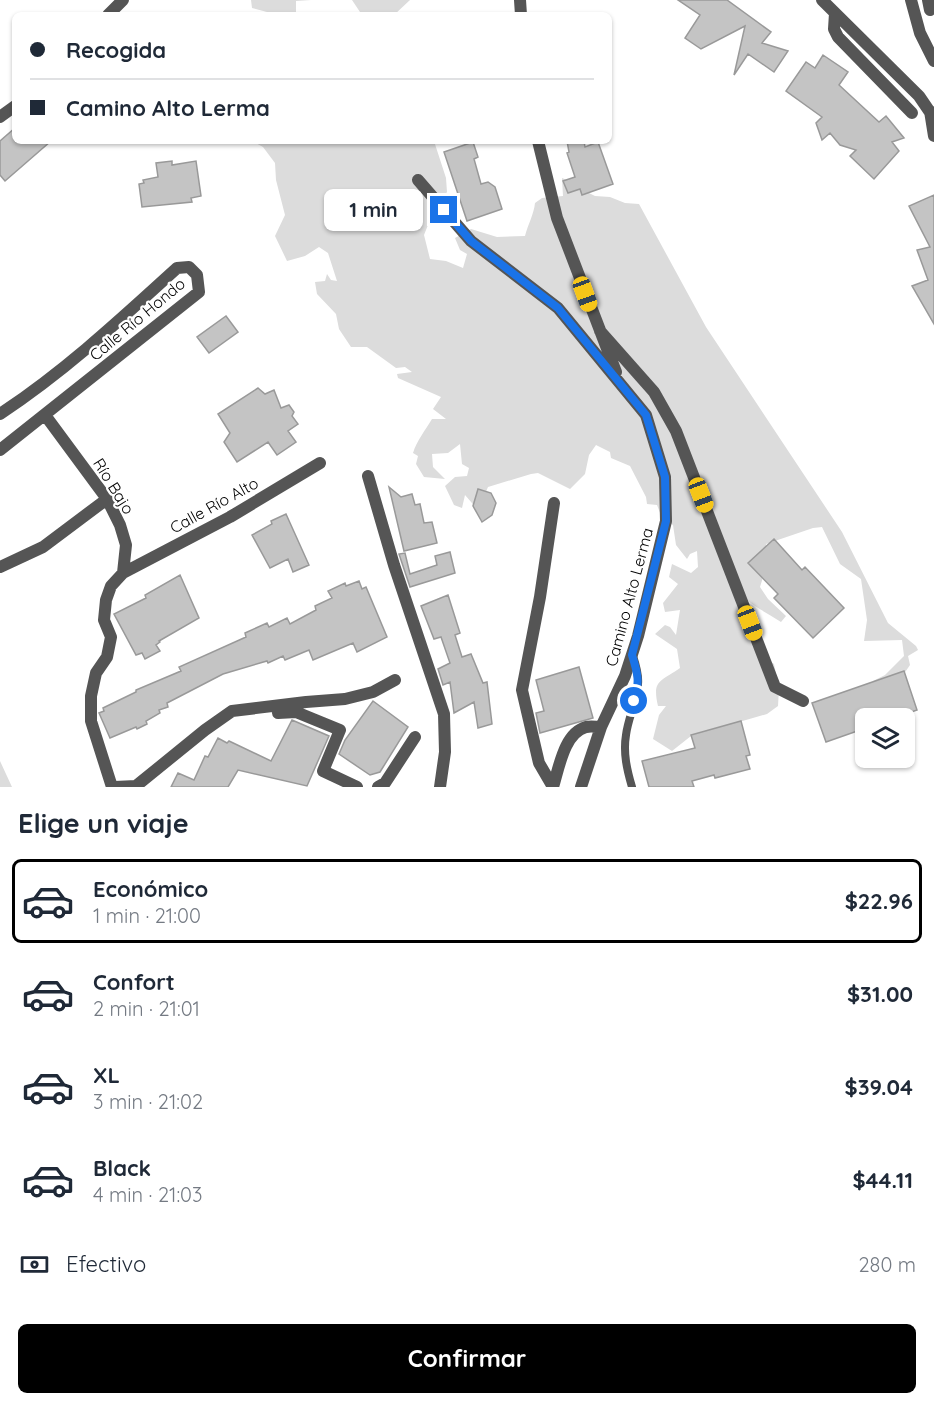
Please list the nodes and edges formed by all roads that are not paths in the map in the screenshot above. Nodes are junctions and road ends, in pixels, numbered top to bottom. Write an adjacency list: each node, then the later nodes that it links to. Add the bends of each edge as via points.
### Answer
1 (123, 0): 4 (street)
2 (911, 0): 6 (street, via 920,33)
3 (820, 1): 5 (street)
4 (111, 12)
5 (835, 13): 7 (street, via 838,37); 8 (street, via 919,96)
6 (934, 61)
7 (912, 113)
8 (932, 115): 9 (street)
9 (934, 136)
10 (539, 144): 12 (street, via 557,218)
11 (418, 180): 13 (street, Camino Alto Lerma, via 471,241 558,308)
12 (600, 331): 13 (street); 25 (street, via 654,392 676,431 775,687)
13 (621, 384): 23 (street, Camino Alto Lerma, via 646,415 665,477 666,521)
14 (0, 414): 15 (street, Calle Río Hondo, via 106,332 177,268 189,267 197,275 199,292)
15 (45, 416): 16 (street, Calle Río Hondo); 19 (street, Río Bajo)
16 (0, 450)
17 (320, 463): 22 (street, Calle Río Alto, via 230,517)
18 (368, 476): 32 (street, via 444,714 445,752)
19 (107, 500): 21 (street, via 43,547); 22 (street, Río Bajo, via 126,545)
20 (554, 503): 33 (street, via 522,690 539,763)
21 (0, 567)
22 (123, 573): 29 (street, Río Bajo, via 111,586 106,600 104,620 111,637 107,657 96,673 92,696 91,721)
23 (632, 655): 27 (street, Camino Alto Lerma); 35 (lane, via 639,686 628,723 625,752)
24 (395, 680): 26 (street, Río Bajo, via 373,692 345,699)
25 (803, 701)
26 (255, 708): 29 (street, Río Bajo, via 232,711 136,786); 30 (street, via 264,714 296,711 340,730 322,771)
27 (601, 727): 33 (street, via 578,731 568,742); 34 (street, Camino Alto Lerma)
28 (415, 737): 31 (street, via 385,783)
29 (114, 787)
30 (357, 787)
31 (378, 787)
32 (440, 787)
33 (553, 787)
34 (581, 787)
35 (632, 787)

